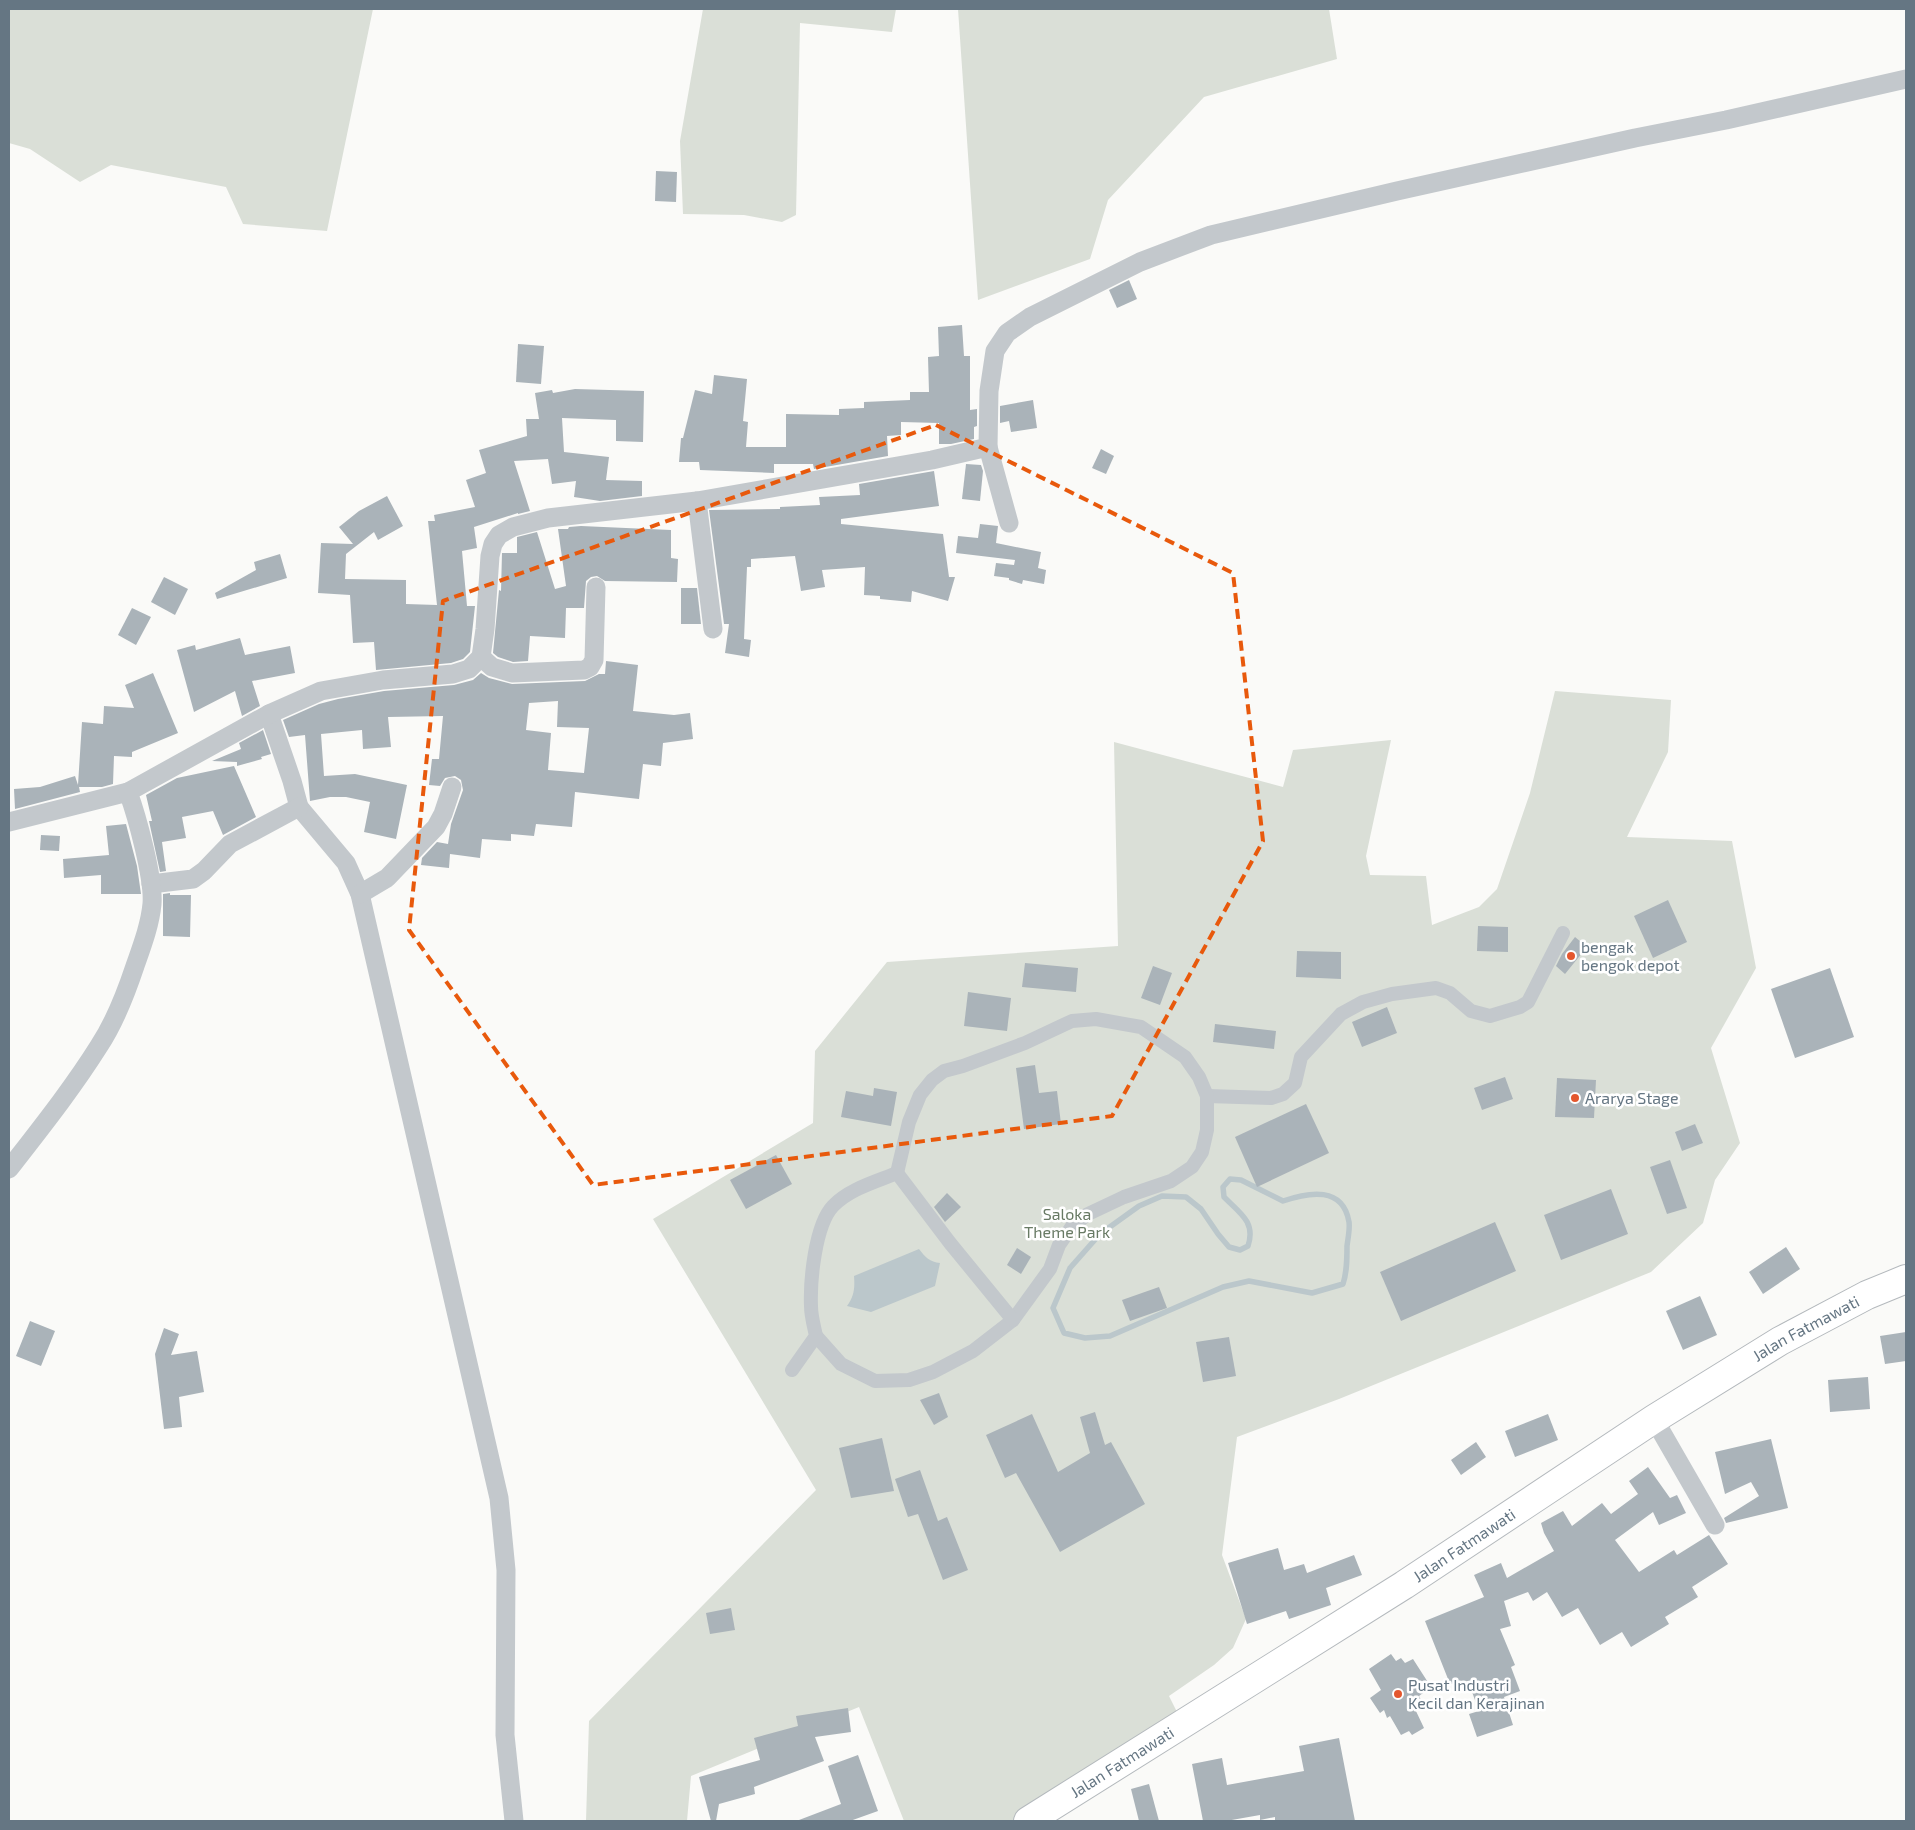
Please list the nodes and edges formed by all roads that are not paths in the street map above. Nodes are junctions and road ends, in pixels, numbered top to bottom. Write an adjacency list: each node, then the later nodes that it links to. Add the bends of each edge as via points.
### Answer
1 (1906, 79): 2 (street, via 1397,191 1211,234 1182,245 1140,262 1030,317 1007,333 995,351)
2 (988, 447): 3 (street, via 932,460); 4 (street)
3 (697, 501): 6 (street); 7 (street, via 548,518 512,527 499,535 490,556)
4 (1009, 523)
5 (596, 586): 7 (street, via 594,660 590,667 584,670 512,673 492,667)
6 (713, 629)
7 (481, 657): 8 (street, via 469,669 453,674 384,680 321,691)
8 (269, 714): 10 (street); 11 (street)
9 (452, 786): 14 (street, via 436,827 387,878)
10 (128, 792): 12 (street); 13 (street)
11 (299, 807): 13 (street, via 230,844 193,879); 14 (street, via 346,863)
12 (9, 822)
13 (151, 884): 17 (street, via 152,902 145,938 126,991 100,1045 56,1110)
14 (360, 894): 25 (street, via 499,1498 506,1570 505,1735)
15 (1563, 933): 16 (street, via 1528,1002 1520,1007 1490,1016 1471,1011 1450,993 1436,988 1363,1002 1341,1014 1301,1057 1295,1083 1283,1094 1271,1098)
16 (1207, 1096): 18 (street, via 1185,1057 1141,1027 1096,1019 1072,1021 1025,1044 944,1071 932,1080 920,1095 909,1122); 20 (street, via 1207,1130 1202,1152 1192,1167 1170,1181 1088,1214 1073,1225 1059,1245 1050,1269)
17 (9, 1169)
18 (897, 1173): 20 (street); 21 (street, via 851,1192 832,1207 822,1222 810,1307)
19 (1906, 1279): 23 (highway, Jalan Fatmawati, via 1780,1341)
20 (1012, 1320): 21 (street, via 974,1351 908,1380 875,1381 841,1364)
21 (816, 1336): 22 (street)
22 (792, 1370)
23 (1654, 1419): 24 (street); 26 (highway, Jalan Fatmawati, via 1404,1585)
24 (1715, 1524)
25 (514, 1821)
26 (1028, 1821)

